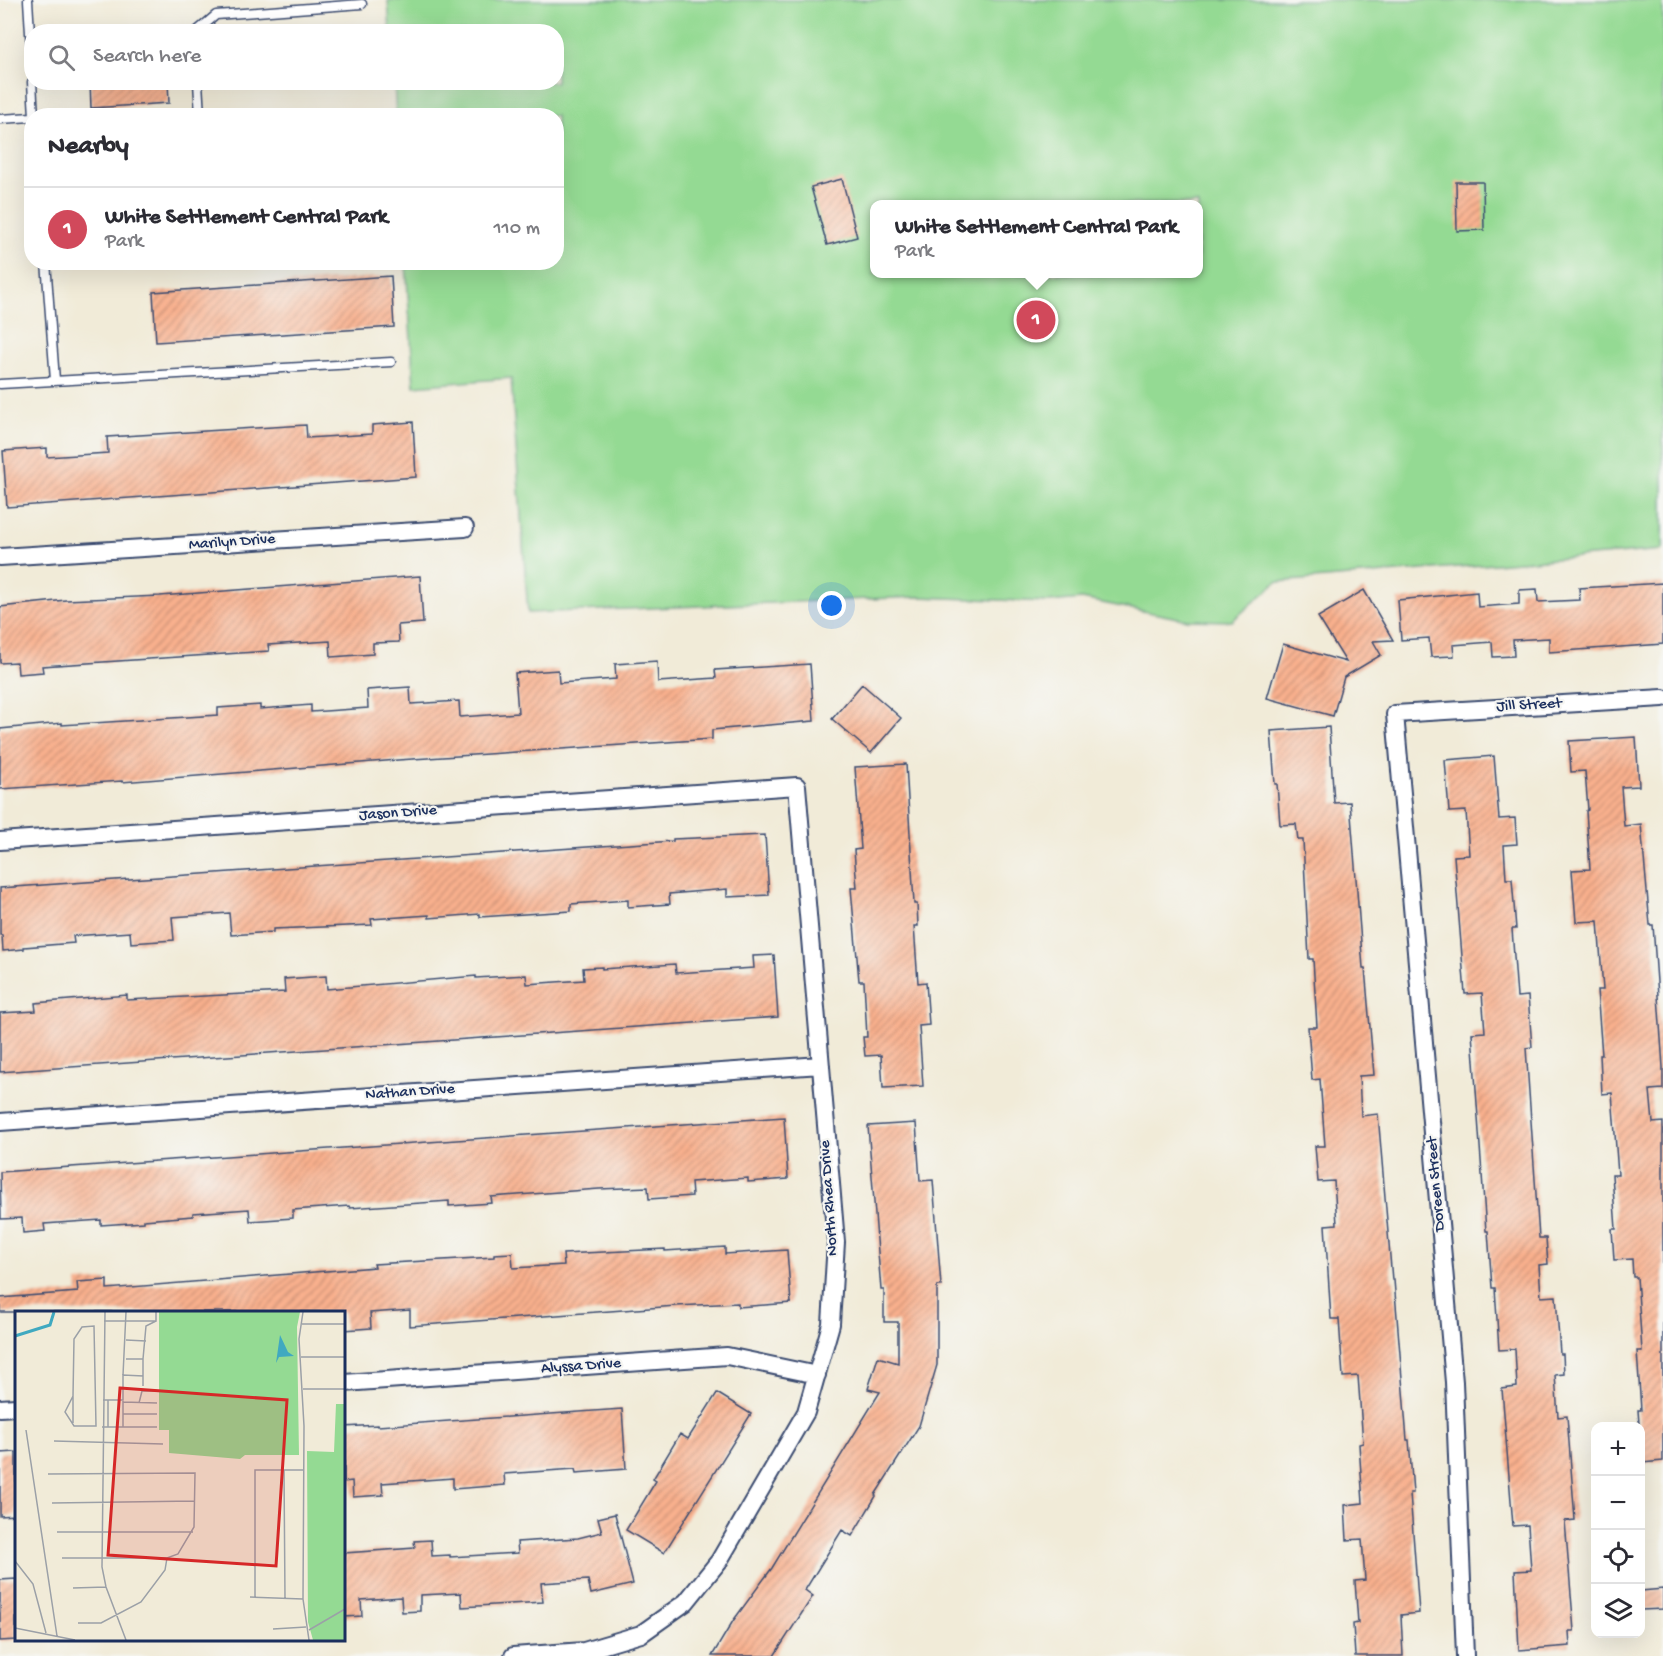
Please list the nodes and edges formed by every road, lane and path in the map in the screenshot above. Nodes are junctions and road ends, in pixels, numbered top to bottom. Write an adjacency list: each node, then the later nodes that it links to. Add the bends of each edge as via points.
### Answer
1 (28, 0): 3 (lane)
2 (362, 4): 4 (lane, via 216,15)
3 (29, 24)
4 (205, 24)
5 (32, 90): 7 (lane)
6 (198, 90): 8 (lane)
7 (33, 108)
8 (200, 108)
9 (24, 117): 10 (lane)
10 (0, 119)
11 (47, 270): 13 (lane)
12 (391, 362): 13 (lane)
13 (56, 380): 14 (lane)
14 (0, 384)
15 (465, 528): 16 (street, Marilyn Drive)
16 (0, 557)
17 (1663, 698): 18 (street, Jill Street)
18 (1395, 714): 29 (street, Doreen Street, via 1454,1382)
19 (797, 786): 20 (street, Jason Drive); 21 (street, North Rhea Drive)
20 (0, 841)
21 (821, 1065): 22 (street, Nathan Drive); 23 (street, North Rhea Drive, via 836,1242 831,1324)
22 (0, 1122)
23 (817, 1375): 24 (street, Alyssa Drive, via 727,1356); 27 (street, North Rhea Drive, via 801,1422 720,1561 686,1602 641,1634)
24 (345, 1383)
25 (15, 1407): 26 (street)
26 (0, 1408)
27 (585, 1653): 28 (street, North Rhea Drive)
28 (513, 1656)
29 (1465, 1656)

